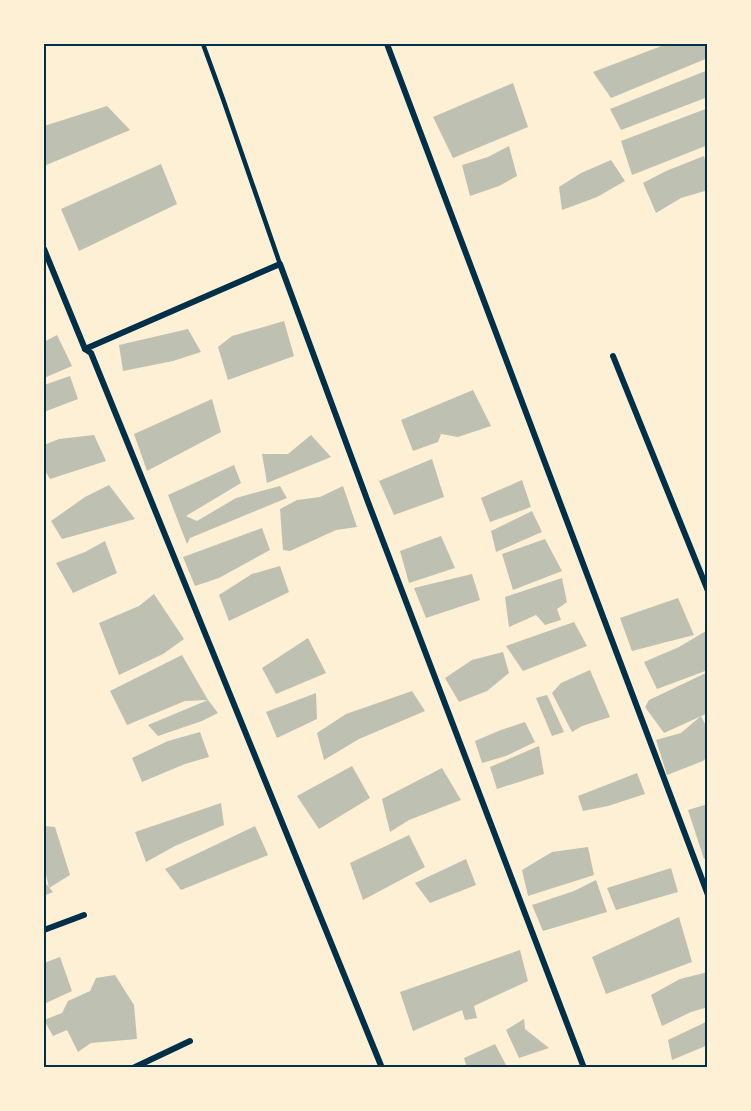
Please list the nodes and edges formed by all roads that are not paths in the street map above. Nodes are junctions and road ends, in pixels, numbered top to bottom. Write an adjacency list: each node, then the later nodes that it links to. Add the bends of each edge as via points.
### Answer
1 (202, 44): 4 (lane)
2 (387, 44): 8 (street)
3 (44, 249): 5 (street)
4 (280, 264): 5 (street); 14 (street)
5 (85, 349): 13 (street, via 91,353)
6 (614, 356): 7 (street)
7 (708, 591)
8 (708, 895)
9 (84, 915): 10 (street)
10 (44, 930)
11 (190, 1041): 12 (street)
12 (133, 1068)
13 (382, 1068)
14 (584, 1068)

